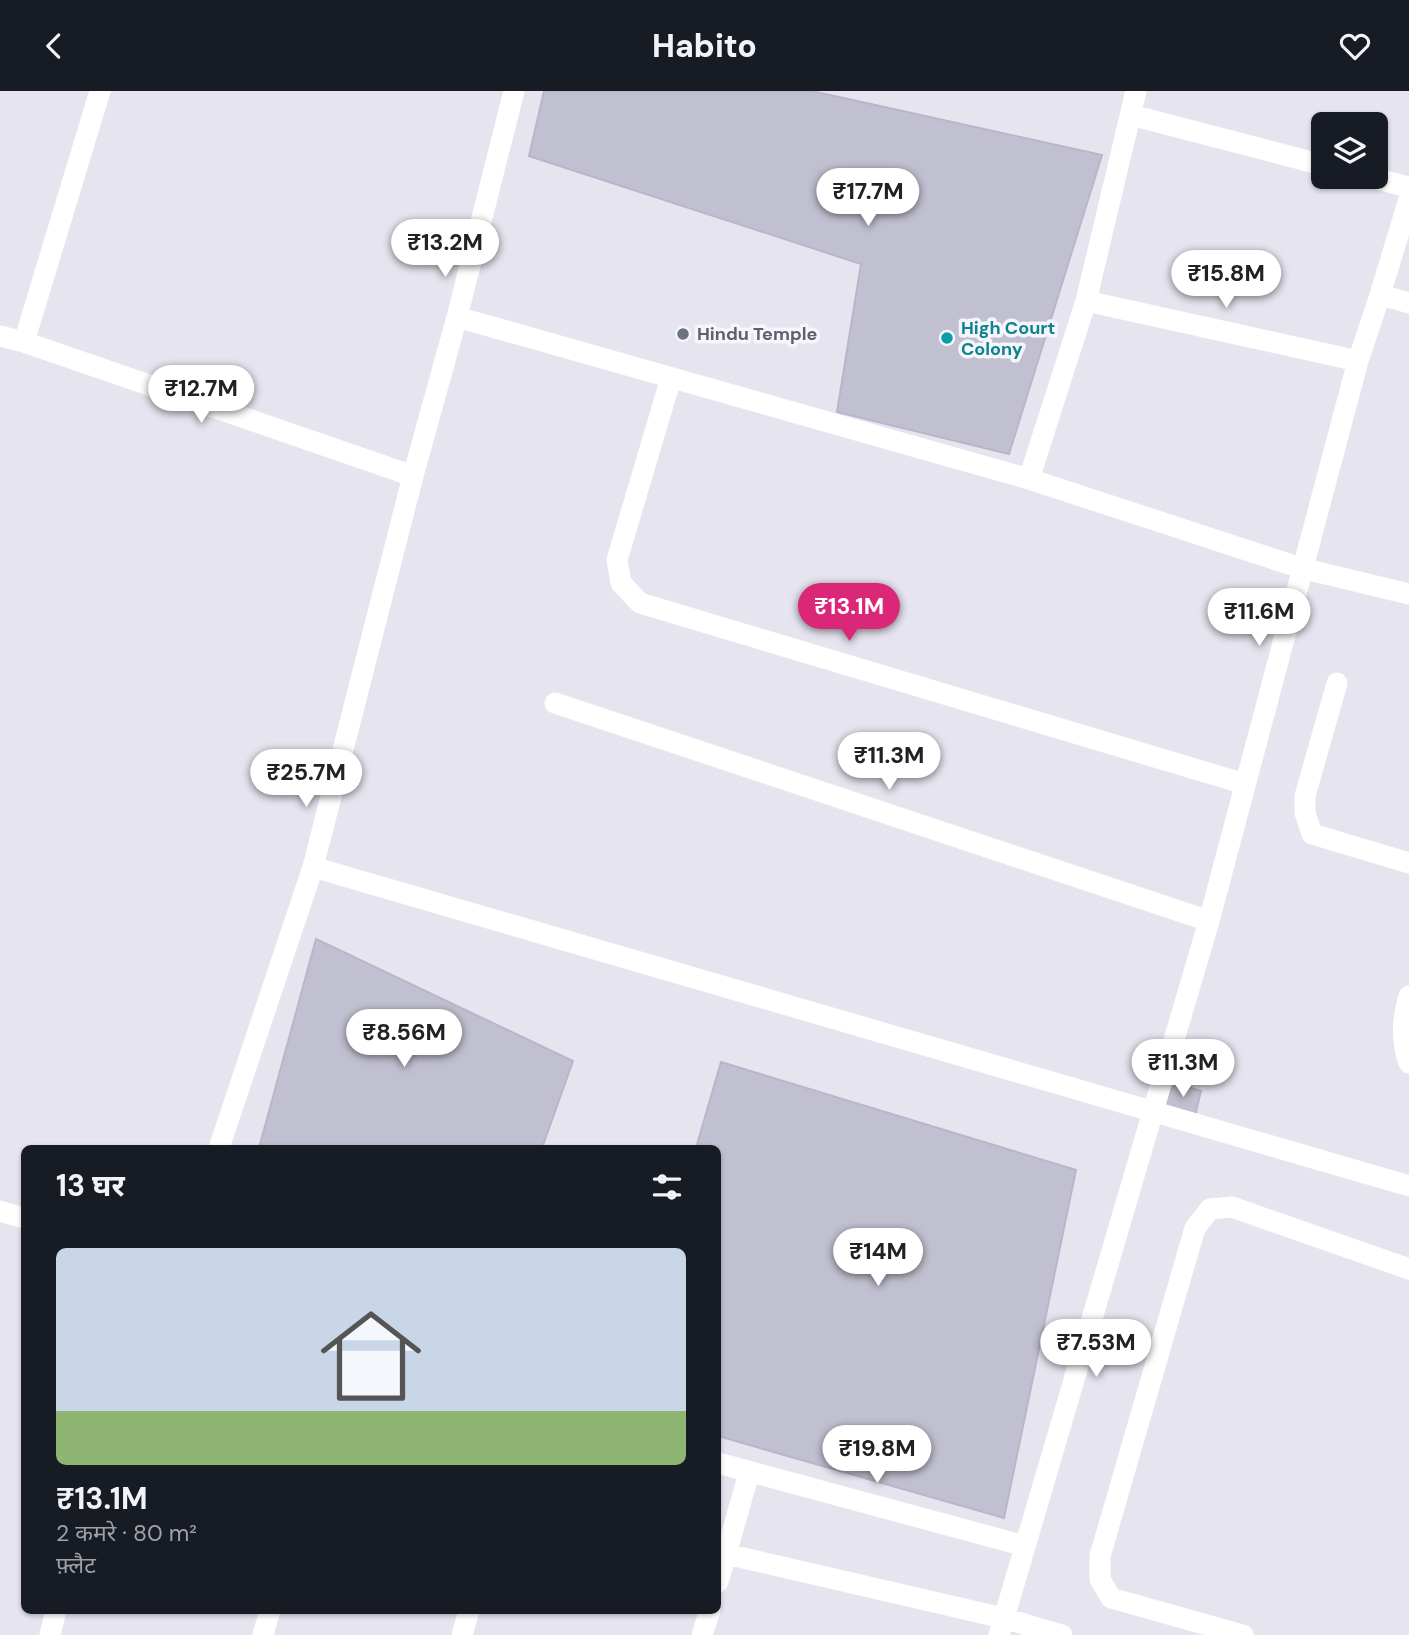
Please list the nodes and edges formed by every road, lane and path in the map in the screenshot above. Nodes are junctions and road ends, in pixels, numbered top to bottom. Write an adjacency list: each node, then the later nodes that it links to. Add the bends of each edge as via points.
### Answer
1 (100, 91): 14 (street)
2 (514, 91): 12 (street)
3 (1136, 91): 4 (street)
4 (1130, 115): 5 (street); 10 (street)
5 (1311, 162)
6 (1388, 182): 7 (street)
7 (1409, 187)
8 (1409, 199): 9 (street)
9 (1380, 295): 11 (street); 15 (street)
10 (1086, 301): 15 (street); 18 (street)
11 (1409, 303)
12 (457, 317): 16 (street); 17 (street)
13 (0, 336): 14 (street)
14 (24, 342): 17 (street)
15 (1357, 361): 19 (street)
16 (671, 378): 18 (street); 23 (street, via 617,560 621,583 640,603)
17 (414, 476): 25 (street)
18 (1029, 479): 19 (street)
19 (1301, 568): 20 (street); 23 (street)
20 (1409, 594)
21 (1337, 683): 24 (street, via 1305,796 1312,834)
22 (555, 703): 26 (street)
23 (1245, 783): 26 (street)
24 (1409, 863)
25 (313, 866): 29 (street); 30 (street)
26 (1209, 921): 29 (street)
27 (1409, 996): 28 (street, via 1403,1046)
28 (1409, 1063)
29 (1154, 1111): 31 (street); 37 (street)
30 (220, 1145)
31 (1409, 1184)
32 (0, 1211): 33 (street)
33 (21, 1218)
34 (1409, 1269): 50 (street, via 1232,1207 1210,1209 1195,1228 1100,1556 1100,1579 1111,1598)
35 (721, 1464): 36 (street)
36 (749, 1473): 37 (street); 38 (street)
37 (1025, 1546): 44 (street)
38 (726, 1554): 39 (street); 44 (street)
39 (721, 1572)
40 (55, 1614): 45 (street)
41 (269, 1614): 46 (street)
42 (468, 1614): 47 (street)
43 (708, 1614): 48 (street)
44 (1001, 1627): 49 (street)
45 (50, 1635)
46 (263, 1635)
47 (462, 1635)
48 (702, 1635)
49 (1062, 1635)
50 (1243, 1635)

